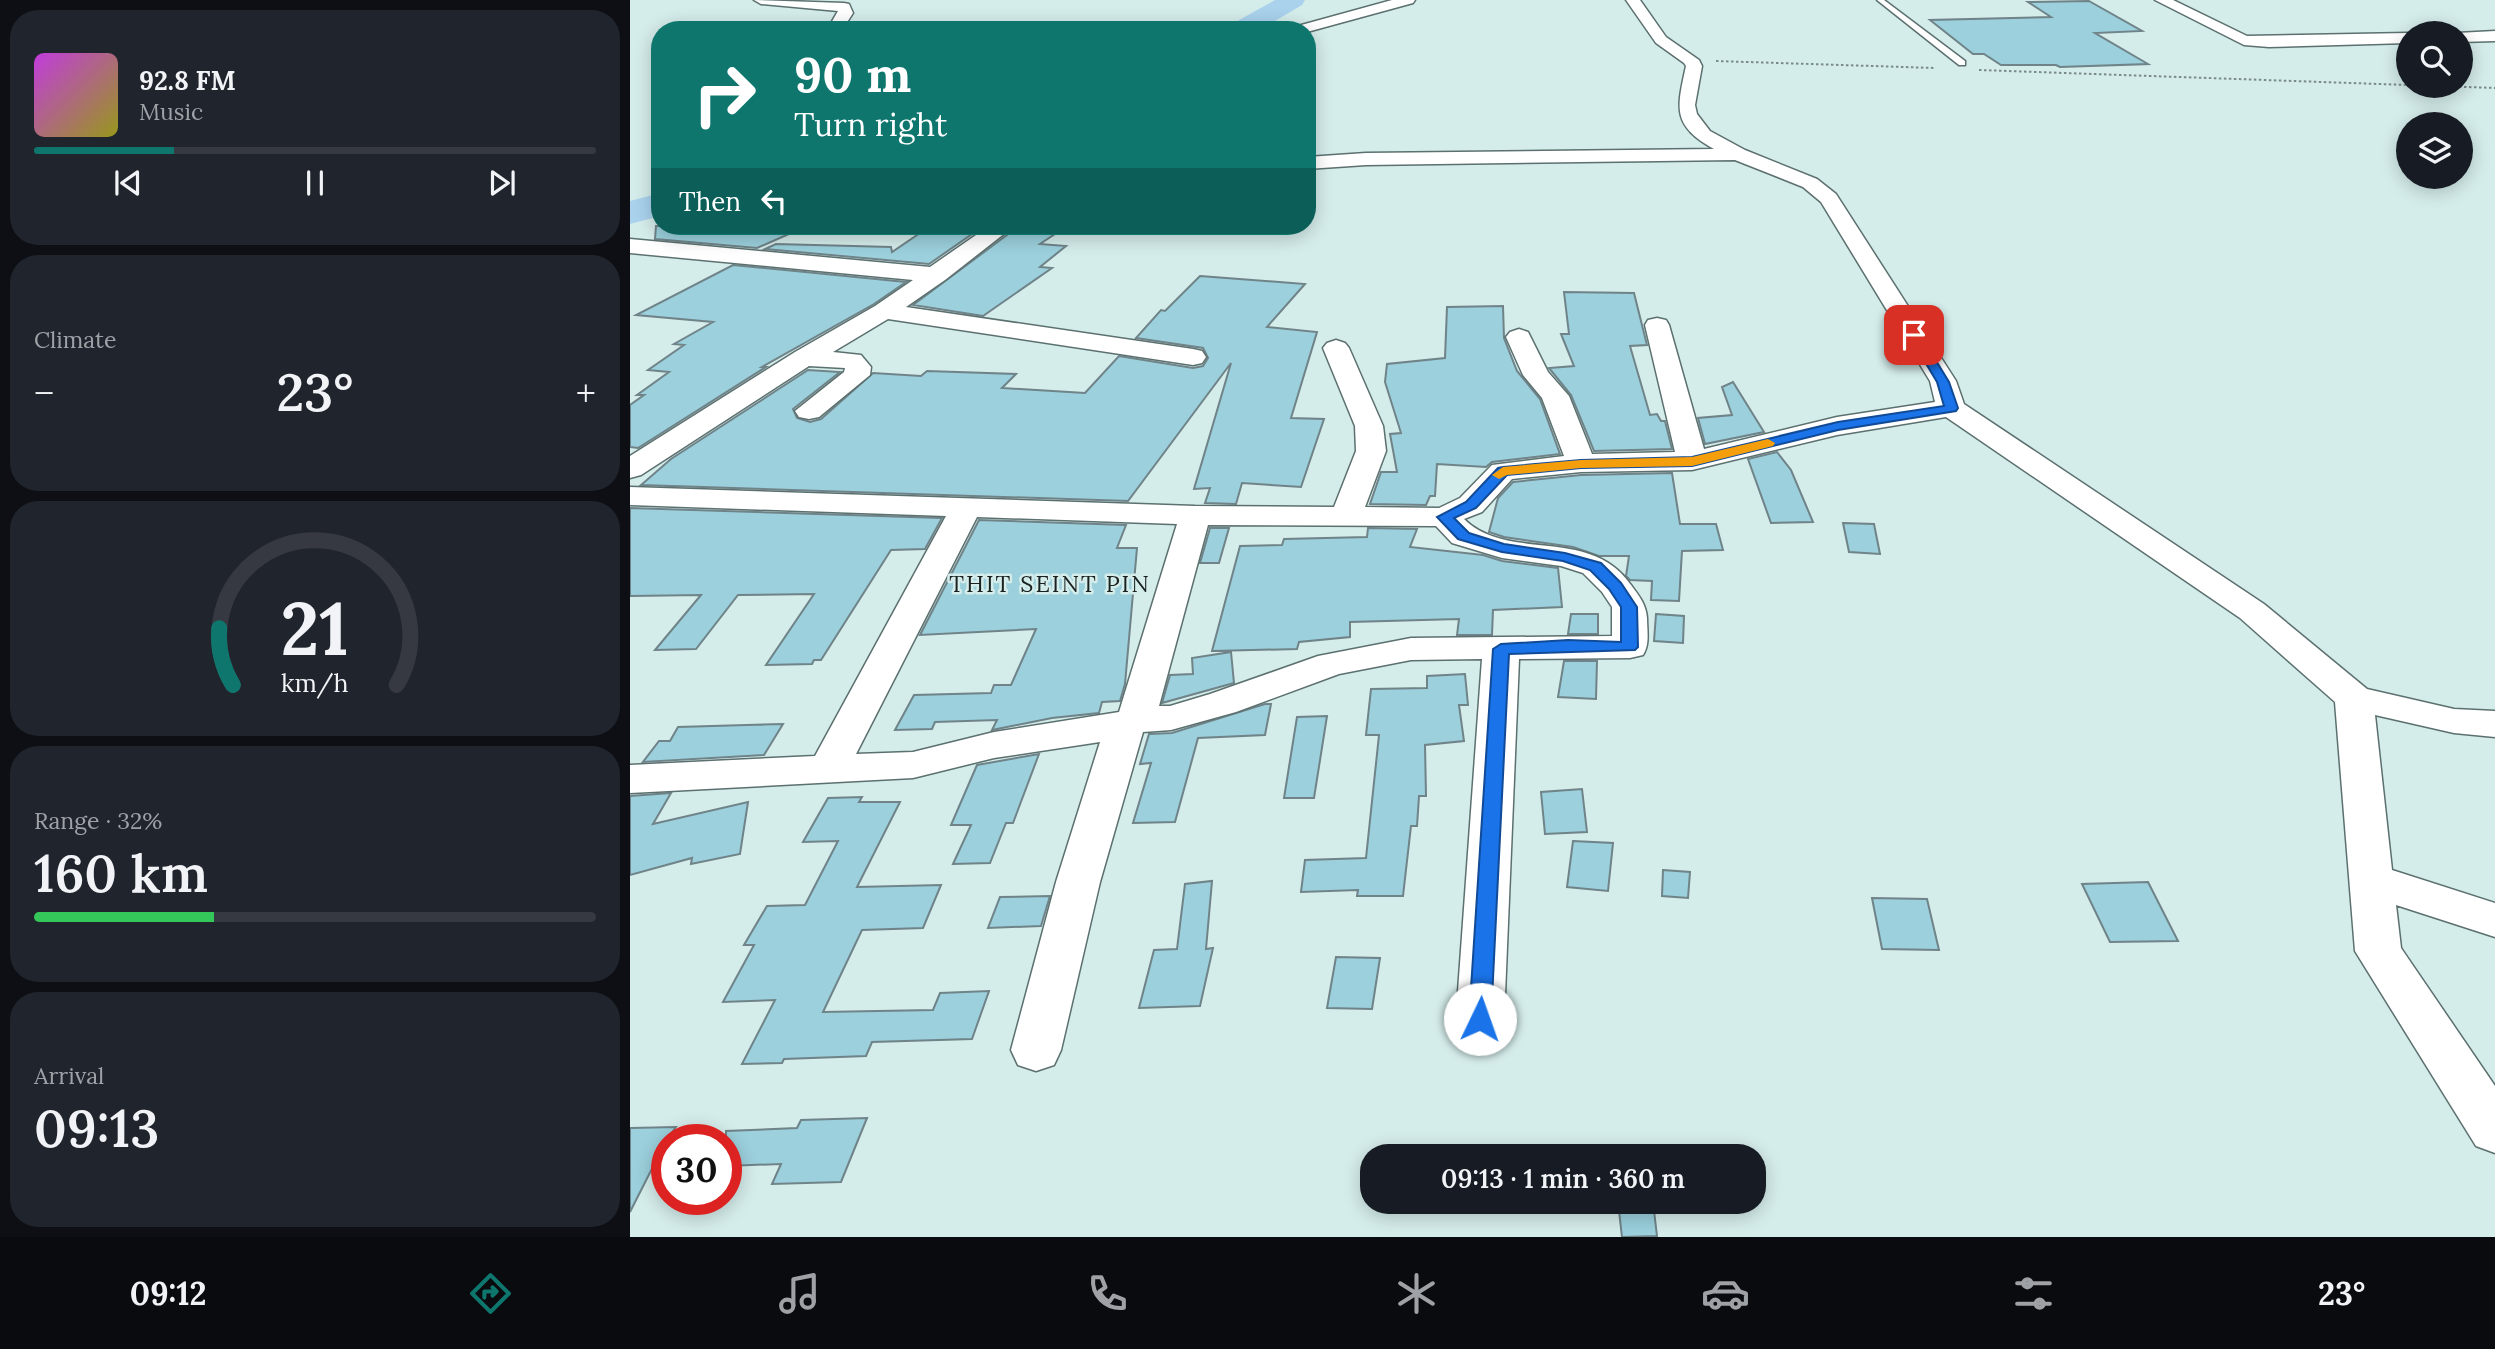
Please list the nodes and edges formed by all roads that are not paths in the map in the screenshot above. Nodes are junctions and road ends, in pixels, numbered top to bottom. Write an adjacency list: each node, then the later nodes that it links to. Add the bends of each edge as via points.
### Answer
1 (761, 0): 6 (street, via 844,7)
2 (1408, 0): 7 (street)
3 (1633, 0): 12 (street, via 1661,40 1694,66 1688,115 1703,135)
4 (1881, 0): 11 (lane)
5 (2162, 0): 10 (street, via 2236,38 2252,41)
6 (840, 21)
7 (1316, 25)
8 (2495, 36): 9 (street)
9 (2473, 37)
10 (2396, 38)
11 (1962, 63)
12 (1738, 154): 13 (street); 24 (street, via 1810,183 1829,198 1943,382)
13 (1316, 162)
14 (651, 235): 16 (street)
15 (991, 235): 17 (street)
16 (630, 245): 17 (street)
17 (937, 275): 18 (street)
18 (884, 311): 22 (street); 23 (street)
19 (1657, 325): 26 (street)
20 (1519, 337): 27 (street, via 1536,375 1555,396)
21 (1336, 348): 33 (street, via 1369,426 1371,451)
22 (1193, 357)
23 (804, 358): 25 (street, via 852,362 858,367 857,375); 28 (street)
24 (1951, 408): 26 (street, via 1838,426); 35 (street, via 2252,611)
25 (809, 411)
26 (1692, 461): 27 (street)
27 (1581, 464): 32 (street, via 1503,471 1471,505)
28 (630, 469)
29 (630, 496): 30 (street)
30 (967, 507): 31 (street); 38 (street)
31 (1195, 515): 33 (street); 36 (street)
32 (1444, 517): 33 (street); 34 (street, via 1464,536 1595,566 1629,607 1630,647)
33 (1345, 518)
34 (1501, 649): 36 (street, via 1411,649 1331,664 1210,707 1171,718); 42 (street)
35 (2354, 698): 37 (street, via 2454,721); 40 (street)
36 (1130, 722): 38 (street, via 994,745 913,765); 43 (street, via 1078,882)
37 (2495, 724)
38 (828, 769): 39 (street)
39 (630, 779)
40 (2372, 880): 41 (street); 44 (street, via 2378,951)
41 (2495, 920)
42 (1480, 1019)
43 (1036, 1050)
44 (2495, 1130)

